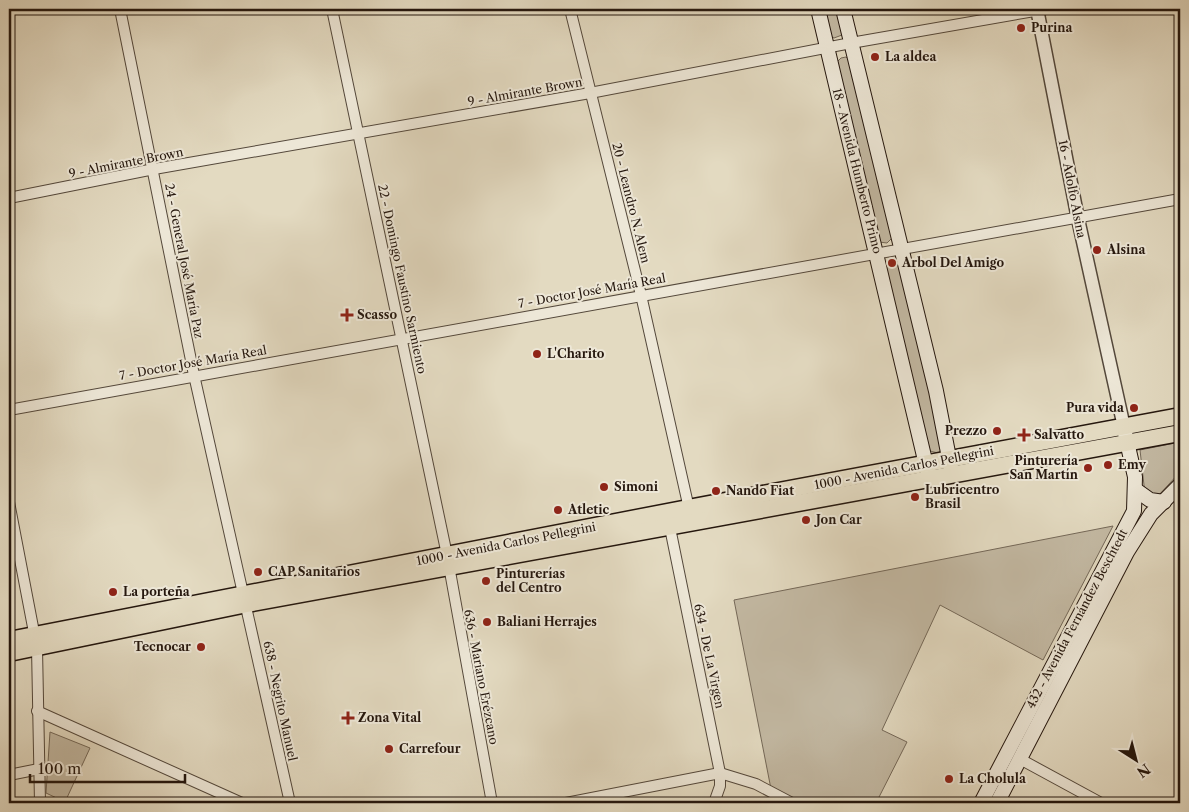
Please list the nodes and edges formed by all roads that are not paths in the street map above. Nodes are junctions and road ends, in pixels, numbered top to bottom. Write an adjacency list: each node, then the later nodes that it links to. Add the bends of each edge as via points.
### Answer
1 (120, 9): 11 (street, 24 - General José María Paz)
2 (332, 9): 10 (street, 22 - Domingo Faustino Sarmiento)
3 (570, 9): 9 (street, 20 - Leandro N. Alem)
4 (818, 9): 8 (main road, 18 - Avenida Humberto Primo)
5 (843, 9): 7 (main road, 18 - Avenida Humberto Primo)
6 (1040, 9): 7 (street, 9 - Almirante Brown); 14 (street, 16 - Adolfo Alsina)
7 (852, 43): 8 (street, 9 - Almirante Brown); 15 (main road, 18 - Avenida Humberto Primo)
8 (827, 48): 9 (street, 9 - Almirante Brown); 16 (main road, 18 - Avenida Humberto Primo)
9 (590, 93): 10 (street, 9 - Almirante Brown); 17 (street, 20 - Leandro N. Alem)
10 (359, 134): 11 (street, 9 - Almirante Brown); 18 (street, 22 - Domingo Faustino Sarmiento)
11 (154, 170): 12 (street, 9 - Almirante Brown); 19 (street, 24 - General José María Paz)
12 (9, 198)
13 (1180, 200): 14 (street, 7 - Doctor José María Real)
14 (1078, 219): 15 (street, 7 - Doctor José María Real); 23 (street, 16 - Adolfo Alsina)
15 (900, 250): 16 (street, 7 - Doctor José María Real); 24 (main road, 18 - Avenida Humberto Primo, via 936,391)
16 (878, 254): 17 (street, 7 - Doctor José María Real); 25 (main road, 18 - Avenida Humberto Primo)
17 (642, 295): 18 (street, 7 - Doctor José María Real); 30 (street, 20 - Leandro N. Alem)
18 (402, 338): 19 (street, 7 - Doctor José María Real); 32 (street, 22 - Domingo Faustino Sarmiento)
19 (194, 375): 20 (street, 7 - Doctor José María Real); 33 (street, 24 - General José María Paz)
20 (9, 410)
21 (1180, 416): 23 (main road, 1000 - Avenida Carlos Pellegrini)
22 (1180, 433): 23 (main road, 1000 - Avenida Carlos Pellegrini)
23 (1126, 434): 24 (main road, 1000 - Avenida Carlos Pellegrini); 27 (main road, 432 - Avenida Fernández Beschtedt)
24 (951, 467): 25 (main road, 1000 - Avenida Carlos Pellegrini)
25 (928, 472): 30 (main road, 1000 - Avenida Carlos Pellegrini)
26 (1180, 485): 29 (main road, 432 - Avenida Fernández Beschtedt)
27 (1136, 490): 29 (main road, via 1150,500); 49 (main road, 432 - Avenida Fernández Beschtedt, via 1134,511)
28 (9, 502): 35 (street)
29 (1164, 502): 38 (main road, 432 - Avenida Fernández Beschtedt, via 1144,524 1127,552)
30 (690, 515): 31 (main road, 1000 - Avenida Carlos Pellegrini)
31 (668, 520): 32 (main road, 1000 - Avenida Carlos Pellegrini); 40 (street, 634 - De La Virgen)
32 (447, 561): 33 (main road, 1000 - Avenida Carlos Pellegrini); 45 (street, 636 - Mariano Erézcano)
33 (245, 599): 35 (main road, 1000 - Avenida Carlos Pellegrini); 44 (street, 638 - Negrito Manuel)
34 (9, 640): 35 (main road, 1000 - Avenida Carlos Pellegrini)
35 (36, 642): 36 (main road, 1000 - Avenida Carlos Pellegrini); 37 (street)
36 (9, 653)
37 (37, 712): 39 (street); 43 (street)
38 (1020, 759): 50 (main road, 432 - Avenida Fernández Beschtedt); 51 (street)
39 (39, 769): 41 (street); 42 (street)
40 (720, 773): 46 (street); 47 (street, 634 - De La Virgen, via 720,786); 48 (street, via 756,784)
41 (9, 775)
42 (40, 803)
43 (242, 803)
44 (290, 803)
45 (492, 803)
46 (566, 803)
47 (714, 803)
48 (792, 803)
49 (981, 803)
50 (997, 803)
51 (1101, 803)

